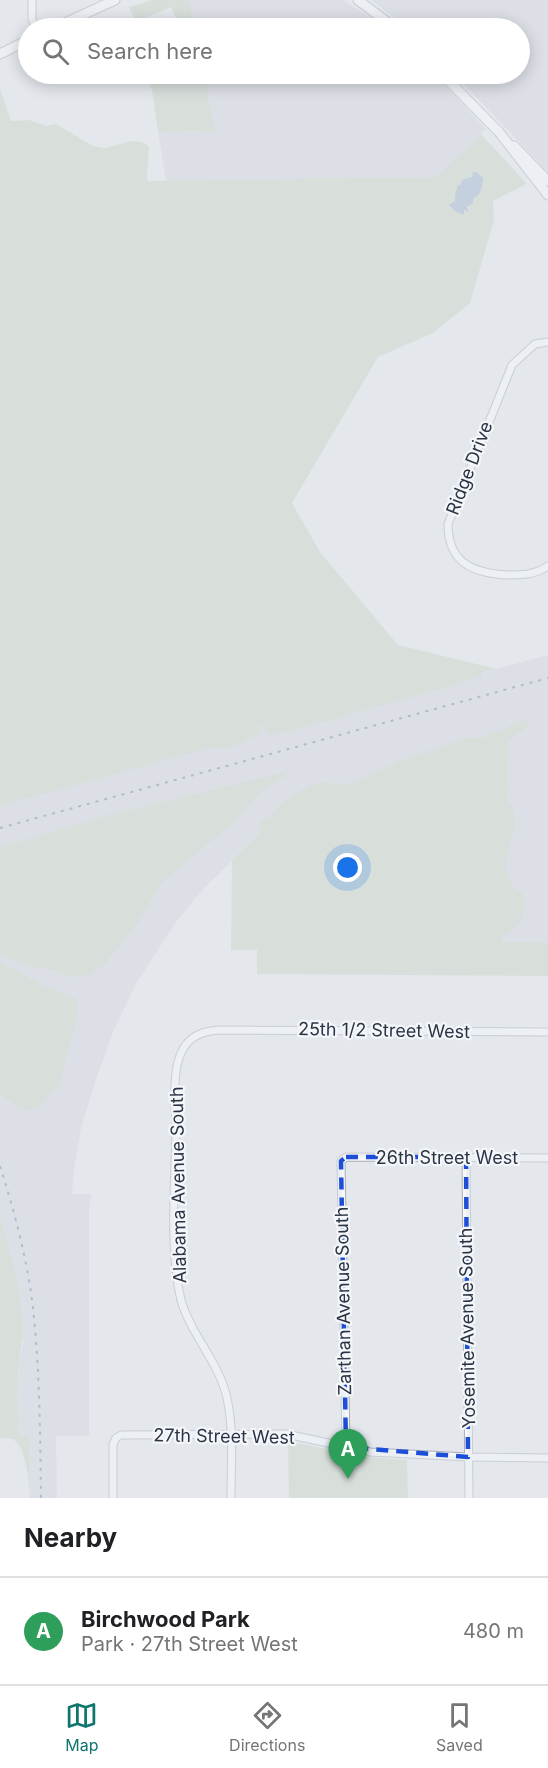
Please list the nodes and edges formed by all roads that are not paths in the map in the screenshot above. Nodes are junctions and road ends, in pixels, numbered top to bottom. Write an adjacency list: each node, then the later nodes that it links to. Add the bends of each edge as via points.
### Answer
1 (32, 0): 6 (street)
2 (115, 0): 7 (street)
3 (351, 0): 5 (street)
4 (358, 0): 5 (street)
5 (368, 9): 8 (street)
6 (32, 18)
7 (76, 18)
8 (381, 18)
9 (18, 45): 10 (street)
10 (0, 54)
11 (452, 84): 12 (street)
12 (499, 132): 13 (street); 14 (street)
13 (548, 181)
14 (548, 195)
15 (548, 342): 16 (street, Ridge Drive, via 535,344 512,365 448,524 456,555 475,571 528,574)
16 (548, 566)
17 (220, 1030): 18 (street, 25th 1/2 Street West); 22 (street, Alabama Avenue South, via 203,1032 189,1041 178,1061 176,1263 182,1302 223,1382)
18 (548, 1032)
19 (346, 1157): 20 (street, 26th Street West); 23 (street, Zarthan Avenue South, via 341,1161 340,1171)
20 (466, 1157): 21 (street, 26th Street West); 24 (street, Yosemite Avenue South)
21 (548, 1158)
22 (230, 1434): 23 (street, 27th Street West, via 286,1434); 26 (street, 27th Street West, via 121,1435 113,1444); 27 (street, Alabama Avenue South)
23 (346, 1447): 24 (street, 27th Street West, via 370,1452)
24 (468, 1457): 25 (street, 27th Street West); 28 (street, Yosemite Avenue South)
25 (548, 1458)
26 (113, 1498)
27 (231, 1498)
28 (469, 1498)

